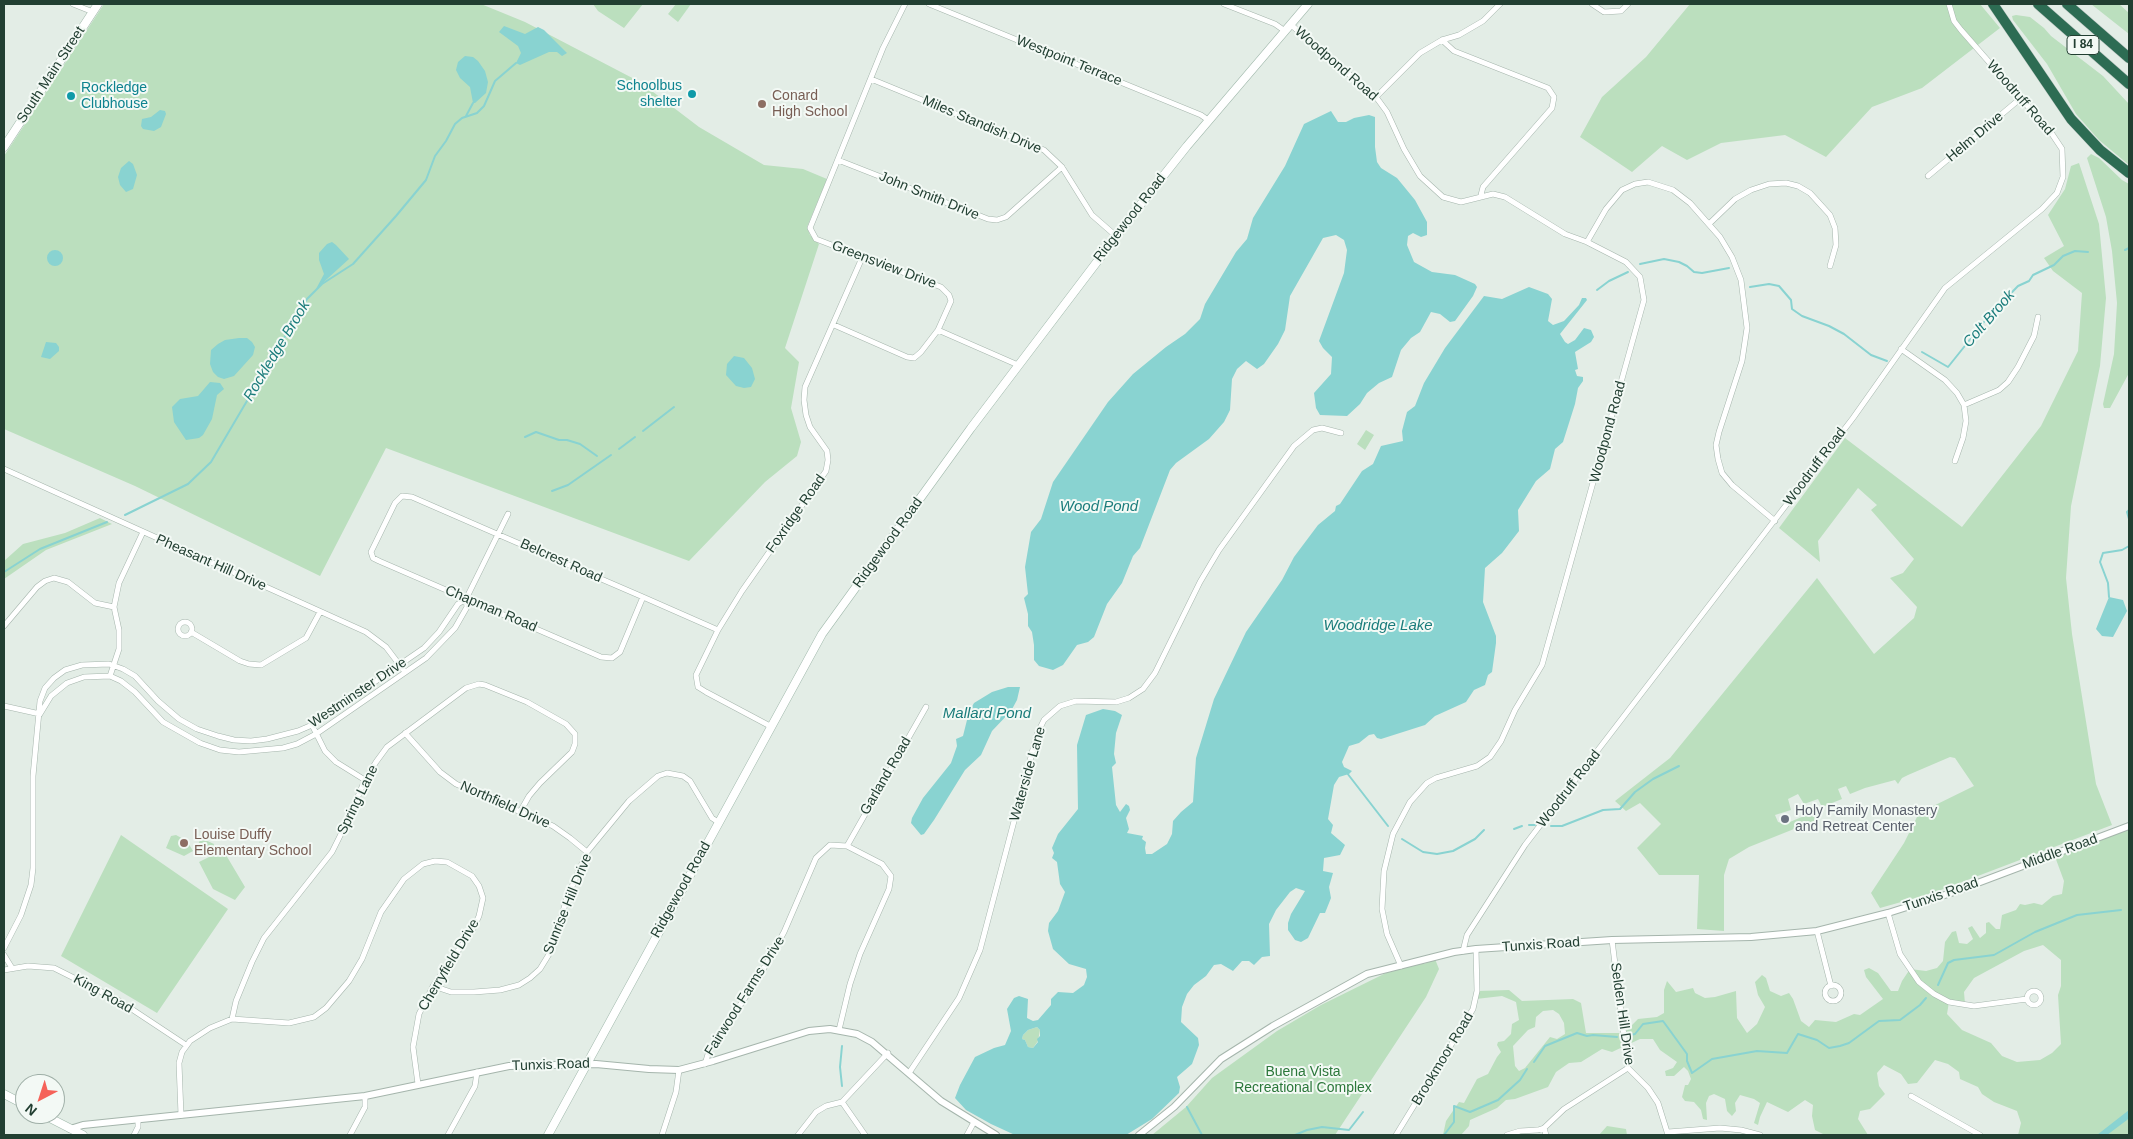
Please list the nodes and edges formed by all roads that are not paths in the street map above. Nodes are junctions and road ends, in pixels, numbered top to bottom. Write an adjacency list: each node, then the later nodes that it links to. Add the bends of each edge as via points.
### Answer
1 (73, 4): 14 (street)
2 (98, 4): 14 (main road, South Main Street)
3 (905, 4): 19 (street)
4 (929, 4): 23 (street, Westpoint Terrace, via 1201,114)
5 (1224, 4): 16 (street, via 1275,24)
6 (1308, 4): 15 (main road, Ridgewood Road)
7 (1500, 4): 17 (street, via 1483,21 1459,35)
8 (1592, 4): 9 (street, via 1604,12 1621,11)
9 (1628, 4)
10 (1949, 4): 22 (street, Woodruff Road, via 1954,21)
11 (1993, 4): 27 (highway, via 2074,123)
12 (2038, 4): 20 (highway, I 84)
13 (2067, 4): 18 (highway, I 84)
14 (92, 12): 24 (main road, South Main Street)
15 (1290, 24): 16 (main road, Ridgewood Road); 21 (street, Woodpond Road)
16 (1284, 31): 23 (main road, Ridgewood Road)
17 (1442, 40): 21 (street, via 1420,52); 29 (street, via 1454,51 1548,88 1554,97 1552,108 1483,187)
18 (2129, 58)
19 (871, 79): 25 (street); 26 (street, Miles Standish Drive, via 1037,146)
20 (2129, 84)
21 (1376, 97): 29 (street, Woodpond Road, via 1420,176 1443,197 1461,202)
22 (2021, 98): 28 (street, Helm Drive); 38 (street, Woodruff Road, via 2062,148 2063,177 2057,193 2042,210 1945,288)
23 (1208, 120): 31 (main road, Ridgewood Road)
24 (4, 147)
25 (838, 160): 26 (street, John Smith Drive, via 992,220 1006,217); 33 (street, Greensview Drive, via 810,228 816,239)
26 (1062, 167): 31 (street, Miles Standish Drive, via 1092,215)
27 (2129, 174)
28 (1928, 176)
29 (1481, 196): 32 (street, Woodpond Road, via 1505,197 1551,226)
30 (1710, 222): 32 (street, via 1672,190 1648,182 1634,184 1613,200); 34 (street, via 1735,199 1751,190 1769,184 1798,186 1810,193 1830,214 1836,245); 46 (street, via 1732,257 1741,280 1748,328 1742,361 1718,432 1718,459 1722,472 1732,485)
31 (1116, 236): 39 (main road, Ridgewood Road)
32 (1587, 242): 81 (street, Woodpond Road, via 1626,262 1640,277 1644,300 1542,665 1490,757 1477,766 1427,783 1410,802 1393,834 1384,871 1382,909 1387,934)
33 (862, 258): 36 (street, Foxridge Road); 37 (street, Greensview Drive, via 941,287 951,301)
34 (1830, 266)
35 (2038, 317): 40 (street, via 2034,336 2008,382 1999,390)
36 (834, 325): 37 (street, via 914,358); 54 (street, Foxridge Road, via 805,387 804,400 810,427 827,452 826,471)
37 (938, 330): 39 (street)
38 (1900, 349): 40 (street, via 1945,380); 46 (street, Woodruff Road, via 1853,418)
39 (1018, 365): 64 (main road, Ridgewood Road, via 822,634)
40 (1964, 405): 42 (street, via 1966,420)
41 (1341, 433): 96 (street, Waterside Lane, via 1322,428 1313,430 1294,446 1219,550 1155,673 1143,689 1116,702 1076,701 1060,706 1044,720 1037,734 980,950 958,998)
42 (1955, 461)
43 (4, 469): 47 (street, Pheasant Hill Drive)
44 (402, 496): 48 (street, Belcrest Road, via 412,497); 50 (street, Chapman Road, via 395,502 372,547 373,558)
45 (508, 514): 48 (street, Westminster Drive)
46 (1775, 521): 79 (street, Woodruff Road, via 1525,845 1467,935)
47 (143, 532): 51 (street, via 119,583); 52 (street, Pheasant Hill Drive)
48 (497, 534): 49 (street, Belcrest Road); 50 (street, Westminster Drive)
49 (643, 597): 50 (street, Chapman Road, via 620,652 612,658 601,657); 54 (street, Belcrest Road)
50 (466, 599): 56 (street, Westminster Drive, via 458,604 424,648); 58 (street, Westminster Drive, via 467,607 454,628 426,658)
51 (114, 607): 53 (street, via 95,603 68,582 54,578 37,587); 57 (street, via 120,642)
52 (320, 612): 55 (street, via 306,638 261,665 240,661); 56 (street, Pheasant Hill Drive, via 378,639)
53 (4, 626)
54 (718, 630): 64 (street, Foxridge Road, via 696,675 698,687)
55 (191, 632)
56 (399, 664): 58 (street, Pheasant Hill Drive); 63 (street, Westminster Drive)
57 (115, 666): 59 (street); 62 (street, Westminster Drive, via 91,663 59,674 42,694); 63 (street, Westminster Drive, via 135,676 179,719 218,736 234,740 267,739)
58 (405, 672): 66 (street, Westminster Drive)
59 (110, 676): 62 (street, Westminster Drive, via 84,676 67,683 51,696); 66 (street, Westminster Drive, via 135,692 167,725 209,747 234,752 265,751 297,744)
60 (4, 706): 62 (street)
61 (926, 706): 71 (street, Garland Road)
62 (40, 714): 77 (street, Westminster Drive, via 33,776 31,885 21,915)
63 (312, 725): 66 (street)
64 (770, 726): 69 (main road, Ridgewood Road)
65 (405, 733): 67 (street, Spring Lane, via 387,747); 68 (street, Northfield Drive, via 440,772 456,784); 68 (street, Spring Lane, via 466,688 479,684 527,702 566,724 575,734 572,752 540,783)
66 (316, 734): 67 (street, via 325,751 336,762)
67 (365, 780): 87 (street, Spring Lane, via 332,852 264,938 236,1001)
68 (520, 812): 72 (street, Northfield Drive, via 553,826)
69 (718, 822): 72 (street, Sunrise Hill Drive, via 712,818 690,781 667,773 652,780 629,802); 91 (main road, Ridgewood Road)
70 (2129, 826): 73 (street, Middle Road)
71 (846, 846): 88 (street, via 882,864 891,876 889,889 858,962); 92 (street, Fairwood Farms Drive, via 830,845 816,858 784,932 759,977 709,1051)
72 (587, 852): 84 (street, Sunrise Hill Drive, via 567,898 551,951 530,978 500,990 451,992)
73 (1991, 878): 74 (street, Tunxis Road)
74 (1888, 913): 75 (street, Tunxis Road); 86 (street, via 1900,954 1919,982 1934,994 1949,1002 1974,1006)
75 (1817, 931): 76 (street, Tunxis Road, via 1752,937); 85 (street)
76 (1612, 940): 78 (street, Tunxis Road); 93 (street, Selden Hill Drive)
77 (4, 948)
78 (1476, 949): 79 (street, Tunxis Road); 119 (street, Brookmoor Road, via 1477,991 1473,1009)
79 (1463, 951): 81 (street, Tunxis Road)
80 (4, 955): 82 (street)
81 (1401, 966): 118 (street, Tunxis Road, via 1367,974 1251,1039 1214,1065 1174,1107)
82 (12, 968): 83 (street, King Road); 89 (street, King Road, via 43,966 71,976 118,1000)
83 (4, 970)
84 (433, 986): 87 (street, Cherryfield Drive, via 472,931 483,898 472,876 447,862 434,861 414,870 395,890 381,912 362,960 326,1008 314,1017 289,1024); 97 (street, Cherryfield Drive, via 419,1014 415,1031 414,1060)
85 (1831, 986)
86 (2027, 999)
87 (232, 1020): 89 (street, via 198,1034)
88 (839, 1030): 90 (street, Tunxis Road, via 866,1038); 92 (street, Tunxis Road, via 809,1031)
89 (186, 1045): 101 (street, via 179,1063)
90 (888, 1053): 96 (street, Tunxis Road); 100 (street)
91 (587, 1064): 94 (street, Tunxis Road); 95 (street, Tunxis Road, via 527,1065); 112 (main road, Ridgewood Road)
92 (705, 1064): 94 (street, Tunxis Road)
93 (1628, 1068): 105 (street, via 1564,1109); 107 (street, Selden Hill Drive, via 1656,1099)
94 (679, 1070): 113 (street, via 676,1092)
95 (477, 1072): 97 (street, Tunxis Road); 111 (street, via 475,1086)
96 (909, 1073): 103 (street, Tunxis Road, via 941,1101)
97 (418, 1084): 98 (street, Tunxis Road)
98 (365, 1096): 101 (street, Tunxis Road); 110 (street, via 365,1107)
99 (1911, 1096): 123 (street)
100 (842, 1102): 114 (street, via 816,1112); 115 (street)
101 (182, 1115): 102 (street, Tunxis Road)
102 (138, 1120): 106 (street, Tunxis Road); 109 (street)
103 (974, 1122): 116 (street); 117 (street, Tunxis Road)
104 (61, 1124): 106 (main road)
105 (1544, 1128): 120 (street); 121 (street)
106 (70, 1129): 108 (main road)
107 (1668, 1134): 122 (street, via 1720,1128)
108 (83, 1135)
109 (134, 1135)
110 (350, 1135)
111 (448, 1135)
112 (548, 1135)
113 (662, 1135)
114 (798, 1135)
115 (865, 1135)
116 (967, 1135)
117 (996, 1135)
118 (1139, 1135)
119 (1396, 1135)
120 (1507, 1135)
121 (1546, 1135)
122 (1760, 1135)
123 (1980, 1135)

